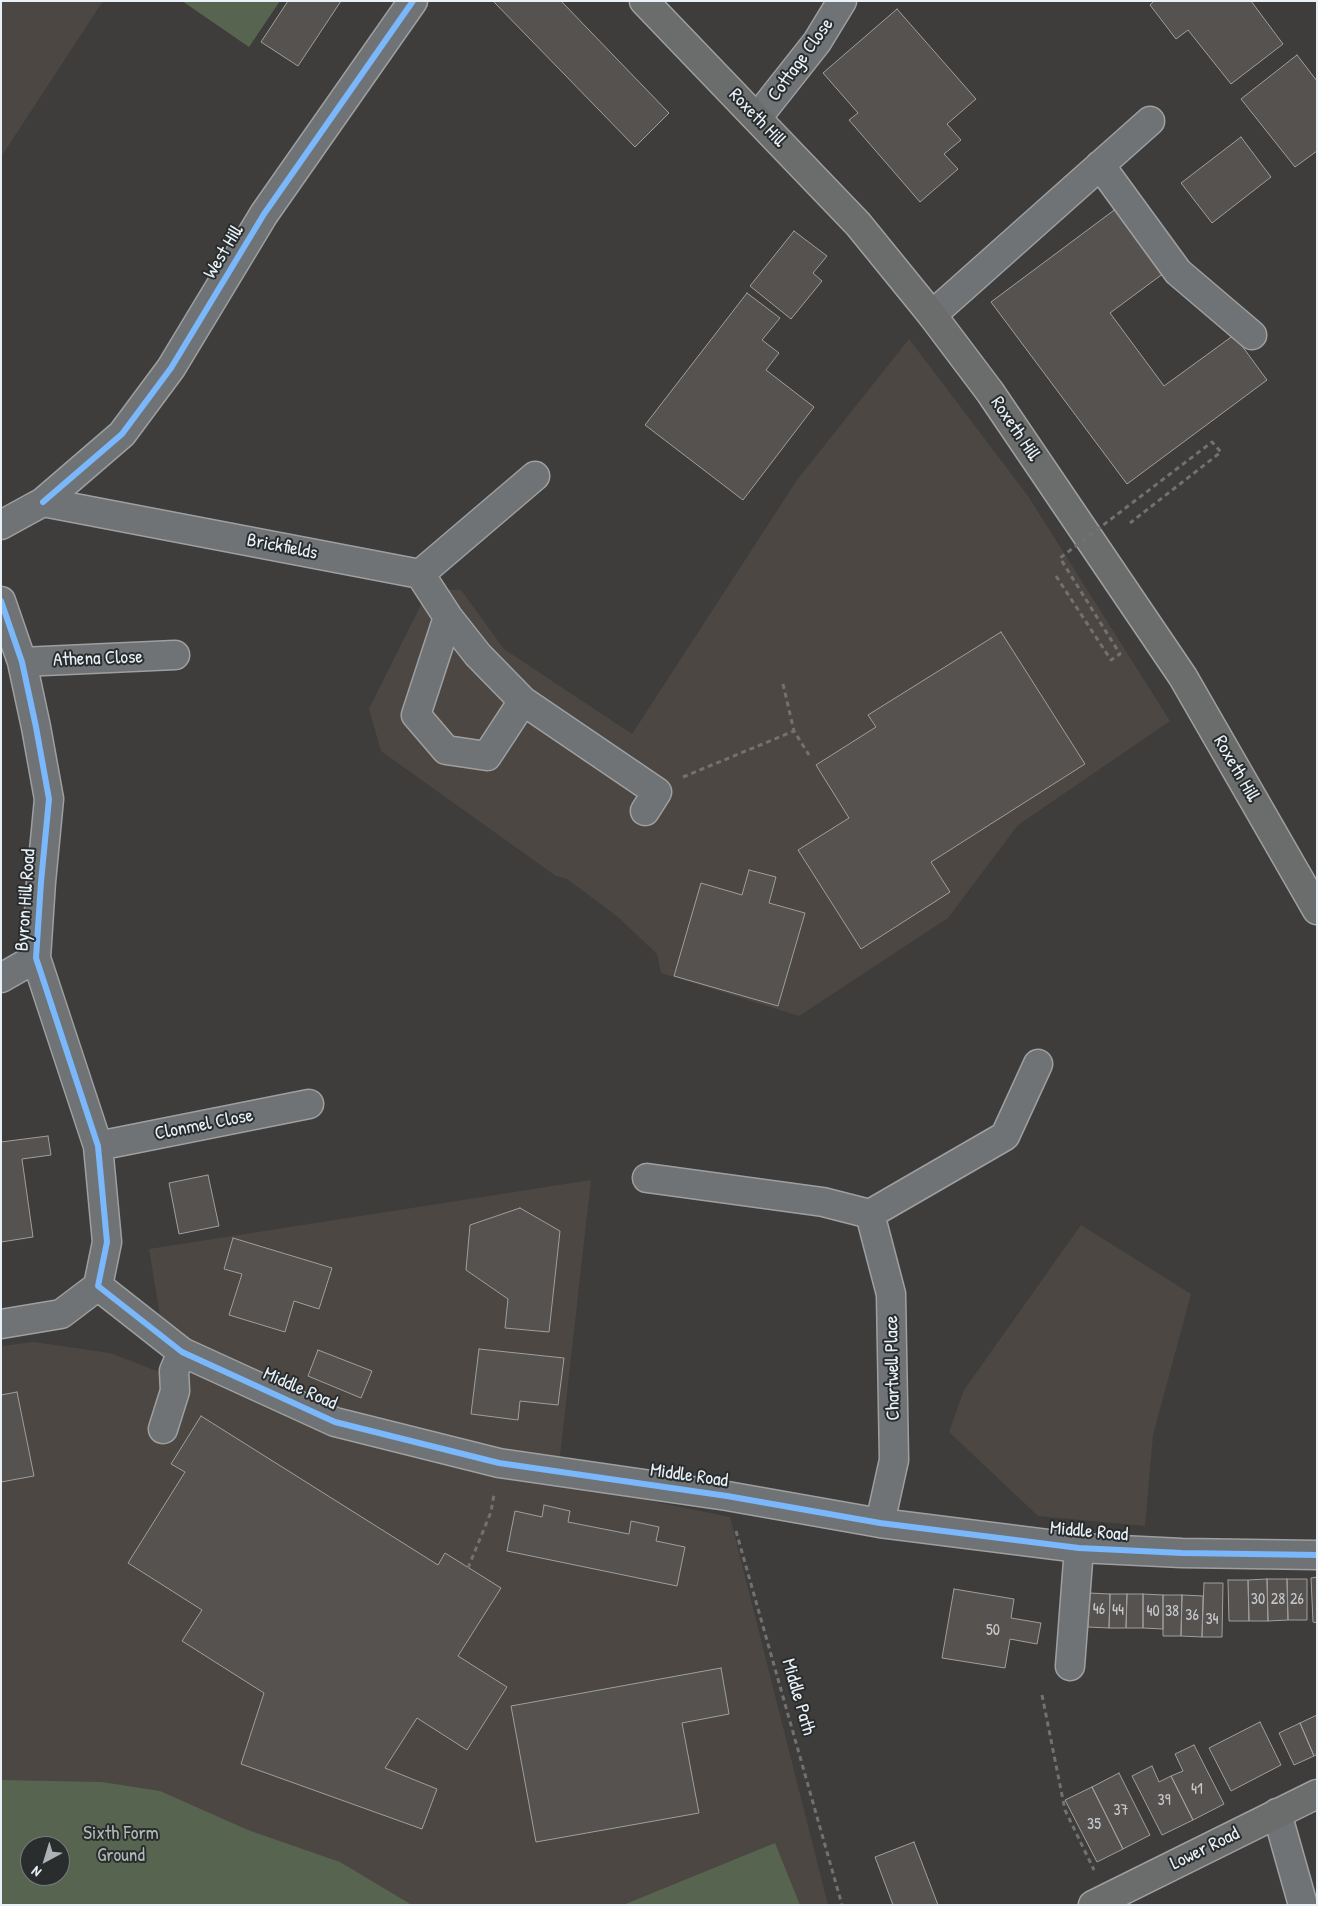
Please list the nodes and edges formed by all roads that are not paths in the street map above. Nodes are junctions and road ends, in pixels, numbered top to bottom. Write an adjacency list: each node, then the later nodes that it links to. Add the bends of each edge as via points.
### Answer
1 (413, 1): 10 (street, West Hill, via 264,214 172,368 122,434)
2 (644, 1): 4 (main road, Roxeth Hill)
3 (842, 1): 4 (street, Cottage Close, via 817,42)
4 (757, 118): 7 (main road, Roxeth Hill, via 858,224)
5 (1150, 121): 6 (street)
6 (1100, 165): 7 (street); 8 (street, via 1178,272)
7 (932, 315): 19 (main road, Roxeth Hill, via 990,392 1183,677)
8 (1252, 335)
9 (535, 476): 12 (street)
10 (43, 502): 11 (street); 12 (street, Brickfields)
11 (1, 525)
12 (420, 574): 14 (street)
13 (1, 601): 16 (street, Byron Hill Road)
14 (448, 617): 17 (street, via 478,655); 17 (street, via 416,715 446,750 487,756)
15 (175, 655): 16 (street, Athena Close)
16 (22, 662): 20 (street, Byron Hill Road, via 49,800)
17 (522, 701): 18 (street, via 657,792)
18 (645, 811)
19 (1317, 910)
20 (36, 958): 21 (street); 24 (street, Byron Hill Road)
21 (1, 978)
22 (1038, 1064): 26 (street, via 1005,1136)
23 (309, 1104): 24 (street, Clonmel Close)
24 (98, 1146): 27 (street, Byron Hill Road, via 107,1242)
25 (647, 1178): 26 (street, via 823,1202)
26 (870, 1214): 31 (street, Chartwell Place, via 892,1294 894,1460)
27 (98, 1286): 28 (street, via 61,1314); 29 (street, Middle Road)
28 (1, 1324)
29 (182, 1352): 30 (street, via 174,1371 175,1391); 31 (street, Middle Road, via 335,1422 499,1463 727,1496)
30 (163, 1429)
31 (880, 1523): 32 (street, Middle Road)
32 (1079, 1548): 33 (street, Middle Road); 34 (street)
33 (1317, 1555)
34 (1070, 1666)
35 (1317, 1794): 36 (main road, Lower Road)
36 (1277, 1813): 37 (main road, Lower Road); 38 (street)
37 (1100, 1901)
38 (1303, 1905)

